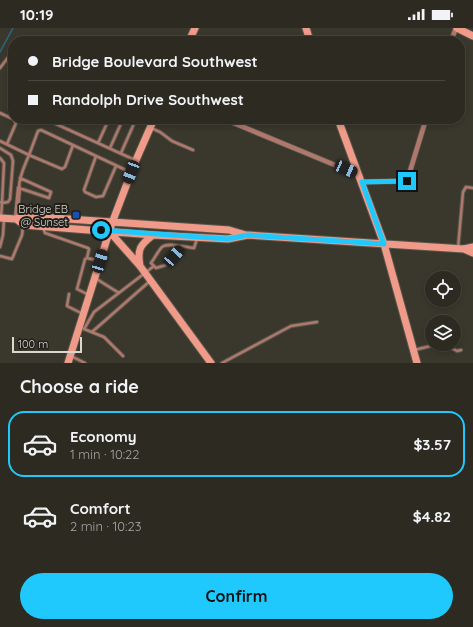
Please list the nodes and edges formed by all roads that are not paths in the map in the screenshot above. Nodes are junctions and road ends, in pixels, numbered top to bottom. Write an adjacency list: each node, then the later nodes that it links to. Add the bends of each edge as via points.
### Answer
1 (456, 28): 2 (main road)
2 (473, 36)
3 (8, 57): 4 (lane)
4 (6, 60): 5 (lane)
5 (0, 68)
6 (16, 124): 18 (lane)
7 (56, 124): 17 (lane)
8 (107, 124): 17 (lane)
9 (121, 124): 21 (lane)
10 (134, 124): 23 (lane)
11 (152, 124): 15 (main road)
12 (236, 124): 31 (street)
13 (340, 124): 31 (main road)
14 (424, 124): 31 (street, via 407,181)
15 (151, 128): 22 (lane); 27 (main road)
16 (0, 141): 18 (lane)
17 (98, 143): 21 (lane)
18 (6, 144): 24 (lane)
19 (74, 145): 24 (lane, via 65,167 62,168); 24 (lane, via 41,130); 25 (lane)
20 (0, 148): 34 (lane, via 11,155 13,161 10,199 8,202)
21 (110, 148): 23 (lane)
22 (193, 150)
23 (120, 153): 27 (lane)
24 (29, 155): 30 (lane)
25 (96, 156): 28 (lane); 28 (lane, via 85,192 96,197 103,196)
26 (0, 158): 34 (lane, via 4,163)
27 (136, 160): 29 (main road)
28 (116, 166): 29 (lane)
29 (131, 172): 37 (main road)
30 (20, 178): 32 (lane); 32 (lane, via 52,192 49,198)
31 (361, 178): 44 (main road)
32 (19, 188): 36 (street)
33 (473, 188): 48 (lane, via 466,187 463,192)
34 (1, 202): 35 (lane)
35 (2, 219): 36 (main road); 46 (lane, via 3,234)
36 (16, 219): 37 (main road, via 24,216); 38 (main road)
37 (112, 222): 40 (main road); 42 (main road, via 229,230)
38 (24, 225): 39 (main road); 50 (lane, via 12,259)
39 (43, 226): 40 (main road); 51 (lane, via 45,233 88,248)
40 (110, 231): 41 (main road); 52 (main road); 53 (main road)
41 (153, 235): 43 (main road); 53 (main road, via 140,247)
42 (248, 235): 43 (main road, via 228,239); 44 (main road)
43 (198, 237): 45 (lane, via 194,248)
44 (384, 244): 48 (main road); 66 (main road)
45 (182, 246): 54 (lane, via 166,265 156,268); 54 (lane, via 163,246 151,263)
46 (0, 247)
47 (473, 247): 48 (main road)
48 (461, 249): 49 (main road)
49 (473, 253)
50 (0, 256)
51 (87, 258): 52 (lane); 60 (lane, via 77,289)
52 (100, 261): 56 (main road)
53 (140, 266): 55 (main road)
54 (154, 266): 55 (lane)
55 (145, 272): 57 (main road); 58 (lane)
56 (95, 278): 58 (lane); 60 (main road)
57 (151, 280): 64 (lane); 70 (main road)
58 (119, 293): 63 (lane, via 94,312)
59 (69, 294): 61 (lane, via 67,306)
60 (89, 295): 61 (main road)
61 (83, 315): 63 (main road)
62 (317, 322): 71 (lane, via 291,326)
63 (82, 328): 64 (lane); 68 (main road)
64 (92, 332): 67 (lane, via 104,338)
65 (425, 347): 66 (lane)
66 (414, 350): 72 (main road)
67 (123, 356)
68 (69, 359): 69 (lane)
69 (84, 363)
70 (211, 363)
71 (222, 363)
72 (417, 363)

